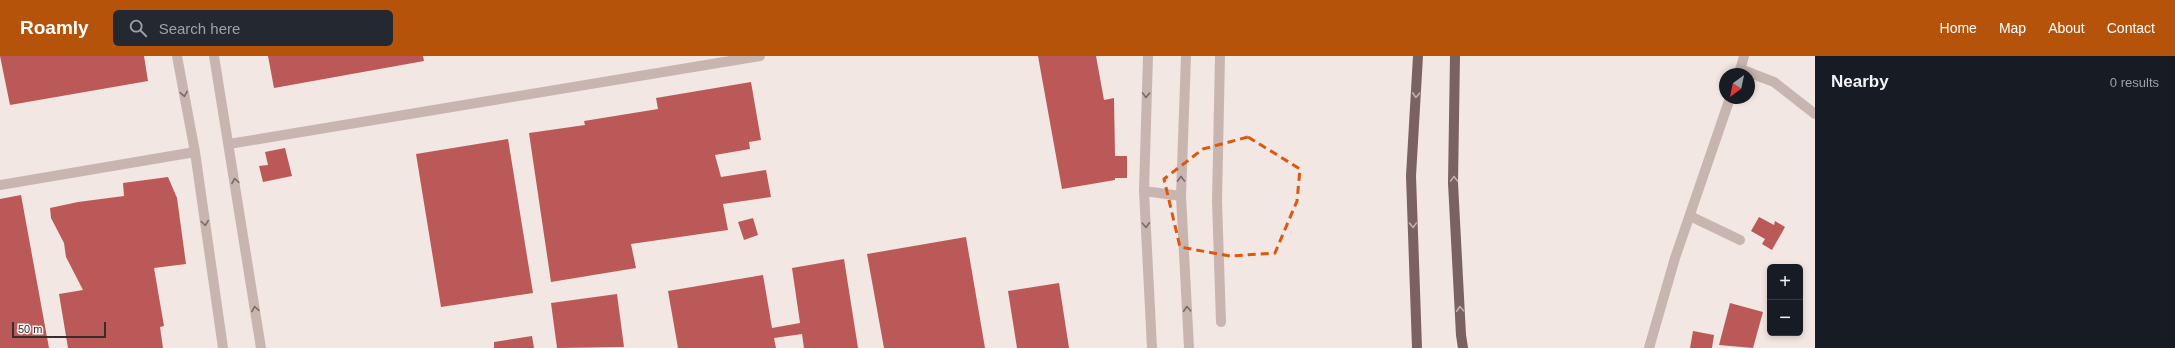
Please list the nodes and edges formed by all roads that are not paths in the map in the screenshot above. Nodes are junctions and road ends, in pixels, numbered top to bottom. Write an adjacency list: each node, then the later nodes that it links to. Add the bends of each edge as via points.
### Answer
1 (177, 56): 15 (street, one-way to 15)
2 (214, 56): 14 (street)
3 (760, 56): 14 (street)
4 (1148, 56): 17 (street, one-way to 17)
5 (1186, 56): 18 (street, one-way to 5)
6 (1220, 56): 21 (street, via 1217,201)
7 (1418, 56): 26 (main road, one-way to 26, via 1411,176)
8 (1455, 56): 27 (main road, one-way to 8, via 1453,183)
9 (1744, 56): 10 (street)
10 (1740, 68)
11 (1755, 77): 13 (street, via 1774,82)
12 (1728, 104): 19 (street)
13 (1815, 114)
14 (229, 144): 23 (street, one-way to 14)
15 (194, 152): 16 (street); 22 (street, one-way to 22)
16 (0, 184)
17 (1144, 190): 18 (street); 24 (street, one-way to 24)
18 (1181, 196): 25 (street, one-way to 18)
19 (1690, 216): 20 (street); 28 (street, via 1674,258)
20 (1740, 240)
21 (1222, 322)
22 (224, 348)
23 (261, 348)
24 (1152, 348)
25 (1189, 348)
26 (1418, 348)
27 (1463, 348)
28 (1649, 348)

